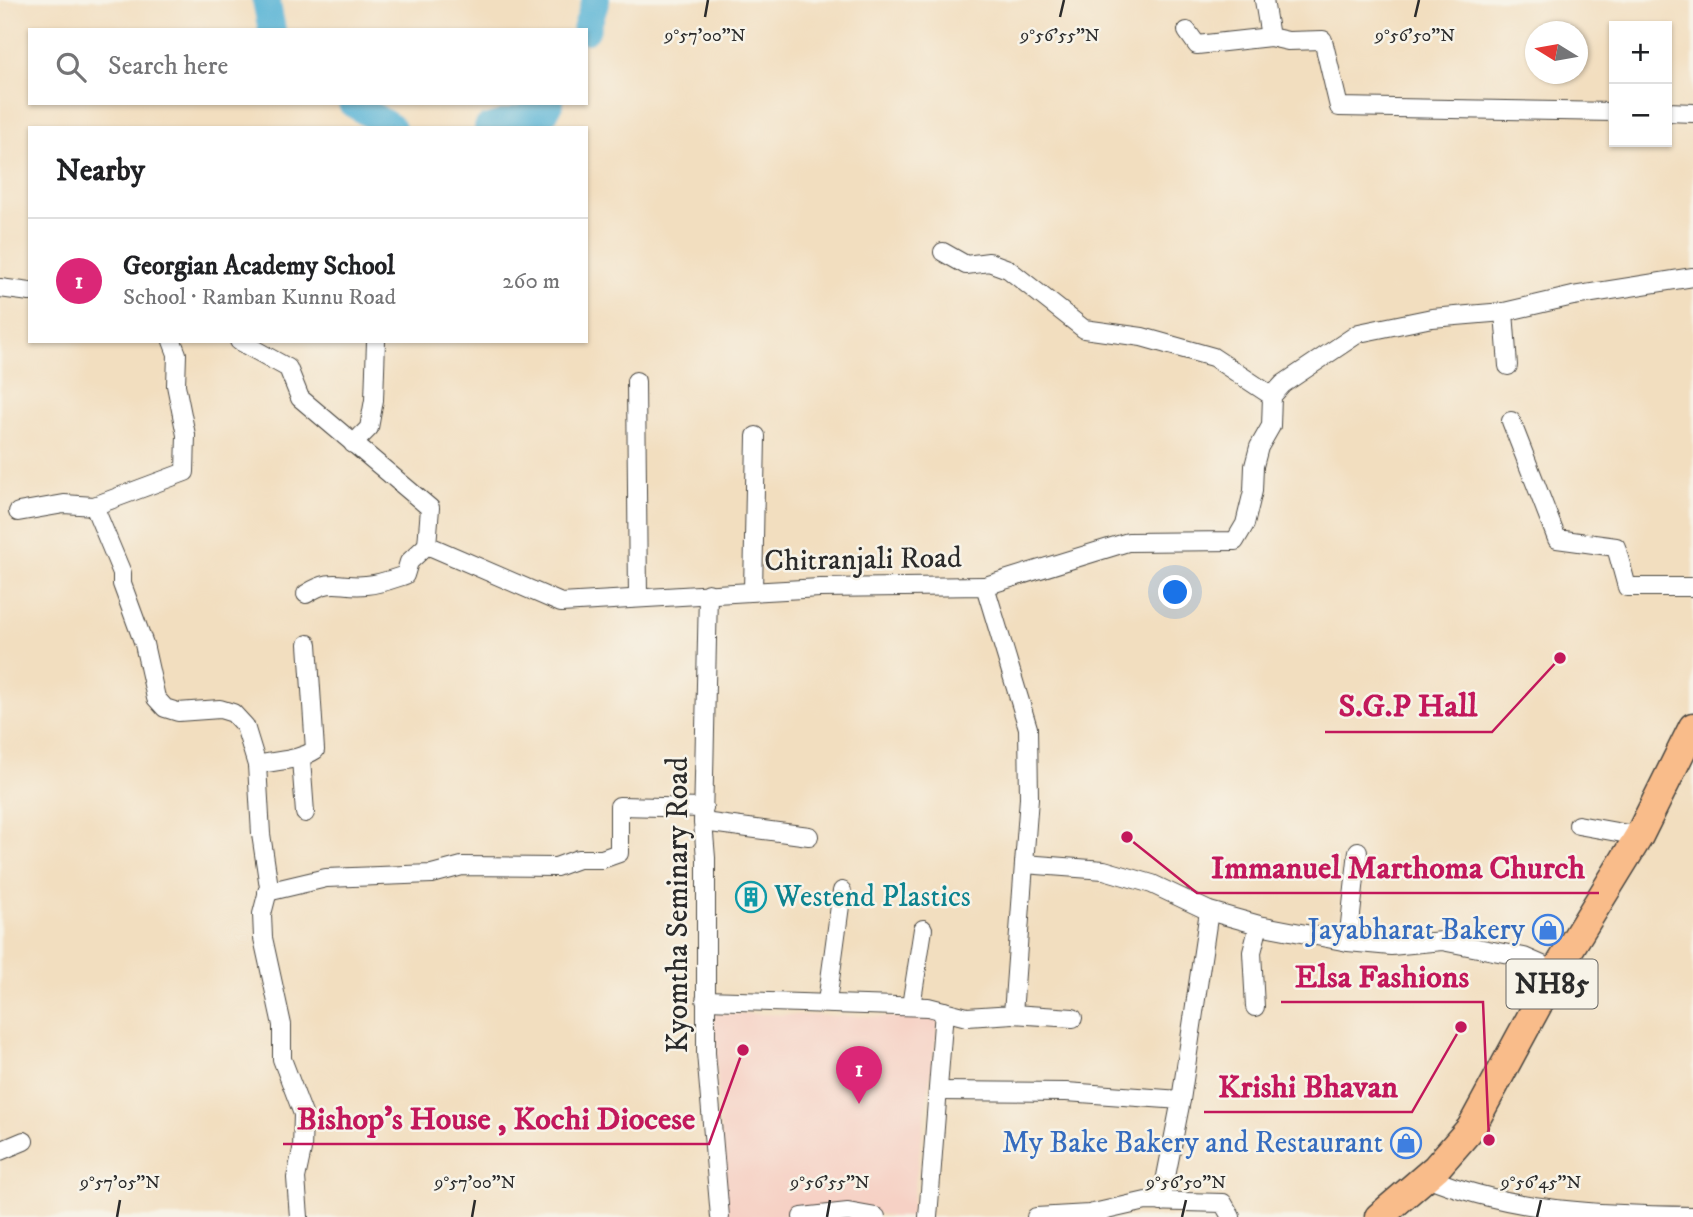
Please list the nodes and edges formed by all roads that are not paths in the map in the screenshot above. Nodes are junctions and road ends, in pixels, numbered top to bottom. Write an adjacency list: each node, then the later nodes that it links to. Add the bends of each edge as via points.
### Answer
1 (1265, 0): 3 (street)
2 (1187, 31): 3 (street, via 1197,46)
3 (1270, 37): 4 (street, via 1323,40 1339,107)
4 (1609, 112)
5 (1672, 112): 6 (street)
6 (1693, 113)
7 (943, 252): 17 (street, via 966,265 989,262 1008,270 1084,329 1142,337 1213,357)
8 (1693, 277): 11 (street)
9 (0, 288): 10 (street)
10 (28, 292)
11 (1504, 312): 15 (street); 17 (street, via 1432,318 1359,333)
12 (173, 343): 21 (street, via 186,435 185,472)
13 (243, 343): 20 (street, via 288,368 300,398)
14 (376, 343): 20 (street, via 369,428)
15 (1508, 366)
16 (636, 381): 29 (street)
17 (1272, 396): 24 (street, via 1271,426 1259,447 1245,524 1235,541 1128,542)
18 (1511, 421): 25 (street, via 1557,539 1616,547 1627,587)
19 (756, 436): 26 (street)
20 (354, 444): 23 (street, via 430,509)
21 (94, 506): 22 (street, via 64,504); 33 (street, via 122,573 156,698 165,708 178,712 220,709 233,713 246,726)
22 (18, 512)
23 (427, 545): 28 (street, via 409,562 405,575 364,586 339,582 318,586); 29 (street, Chitranjali Road, via 561,603)
24 (985, 586): 26 (street, Chitranjali Road); 40 (street, Chitranjali Road, via 1028,728)
25 (1693, 587)
26 (753, 591): 27 (street, Chitranjali Road)
27 (708, 593): 29 (street, Chitranjali Road); 35 (street, Kyomtha Seminary Road)
28 (306, 594)
29 (638, 597)
30 (308, 645): 32 (street, via 315,750)
31 (1693, 727): 38 (highway, NH85)
32 (302, 759): 33 (street, via 288,757); 34 (street)
33 (257, 765): 42 (street)
34 (304, 813)
35 (704, 815): 37 (street); 42 (street, via 620,806 619,853 602,859 578,859 556,867 462,866 432,874 326,878); 48 (street, Kyomtha Seminary Road)
36 (1578, 825): 38 (street)
37 (809, 836)
38 (1639, 836): 47 (highway, NH85)
39 (1358, 851): 46 (street)
40 (1024, 864): 43 (street, via 1104,870 1152,884); 53 (street, Chitranjali Road)
41 (842, 891): 49 (street)
42 (267, 892): 62 (street, via 263,938 282,1025 282,1059 303,1114 296,1178)
43 (1209, 911): 44 (street); 56 (street)
44 (1259, 925): 46 (street); 51 (street, via 1252,952)
45 (923, 929): 50 (street)
46 (1348, 943): 47 (street, via 1391,946 1442,941 1524,957)
47 (1556, 971): 59 (highway, NH85, via 1471,1128)
48 (705, 1000): 49 (street); 63 (street, Kyomtha Seminary Road)
49 (827, 1002): 50 (street)
50 (911, 1006): 52 (street)
51 (1255, 1007)
52 (944, 1011): 53 (street, via 967,1017); 55 (street)
53 (1013, 1014): 54 (street)
54 (1073, 1018)
55 (937, 1091): 56 (street, via 1066,1092); 66 (street)
56 (1181, 1100): 60 (street)
57 (24, 1141): 58 (street)
58 (0, 1151)
59 (1427, 1177): 69 (highway, NH85); 70 (street, via 1469,1194 1530,1205)
60 (1161, 1202): 67 (street); 68 (street, via 1223,1203)
61 (1693, 1216): 70 (street)
62 (299, 1217)
63 (720, 1217)
64 (803, 1217): 65 (street, via 848,1212)
65 (876, 1217)
66 (928, 1217)
67 (1036, 1217)
68 (1231, 1217)
69 (1379, 1217)
70 (1673, 1217)

